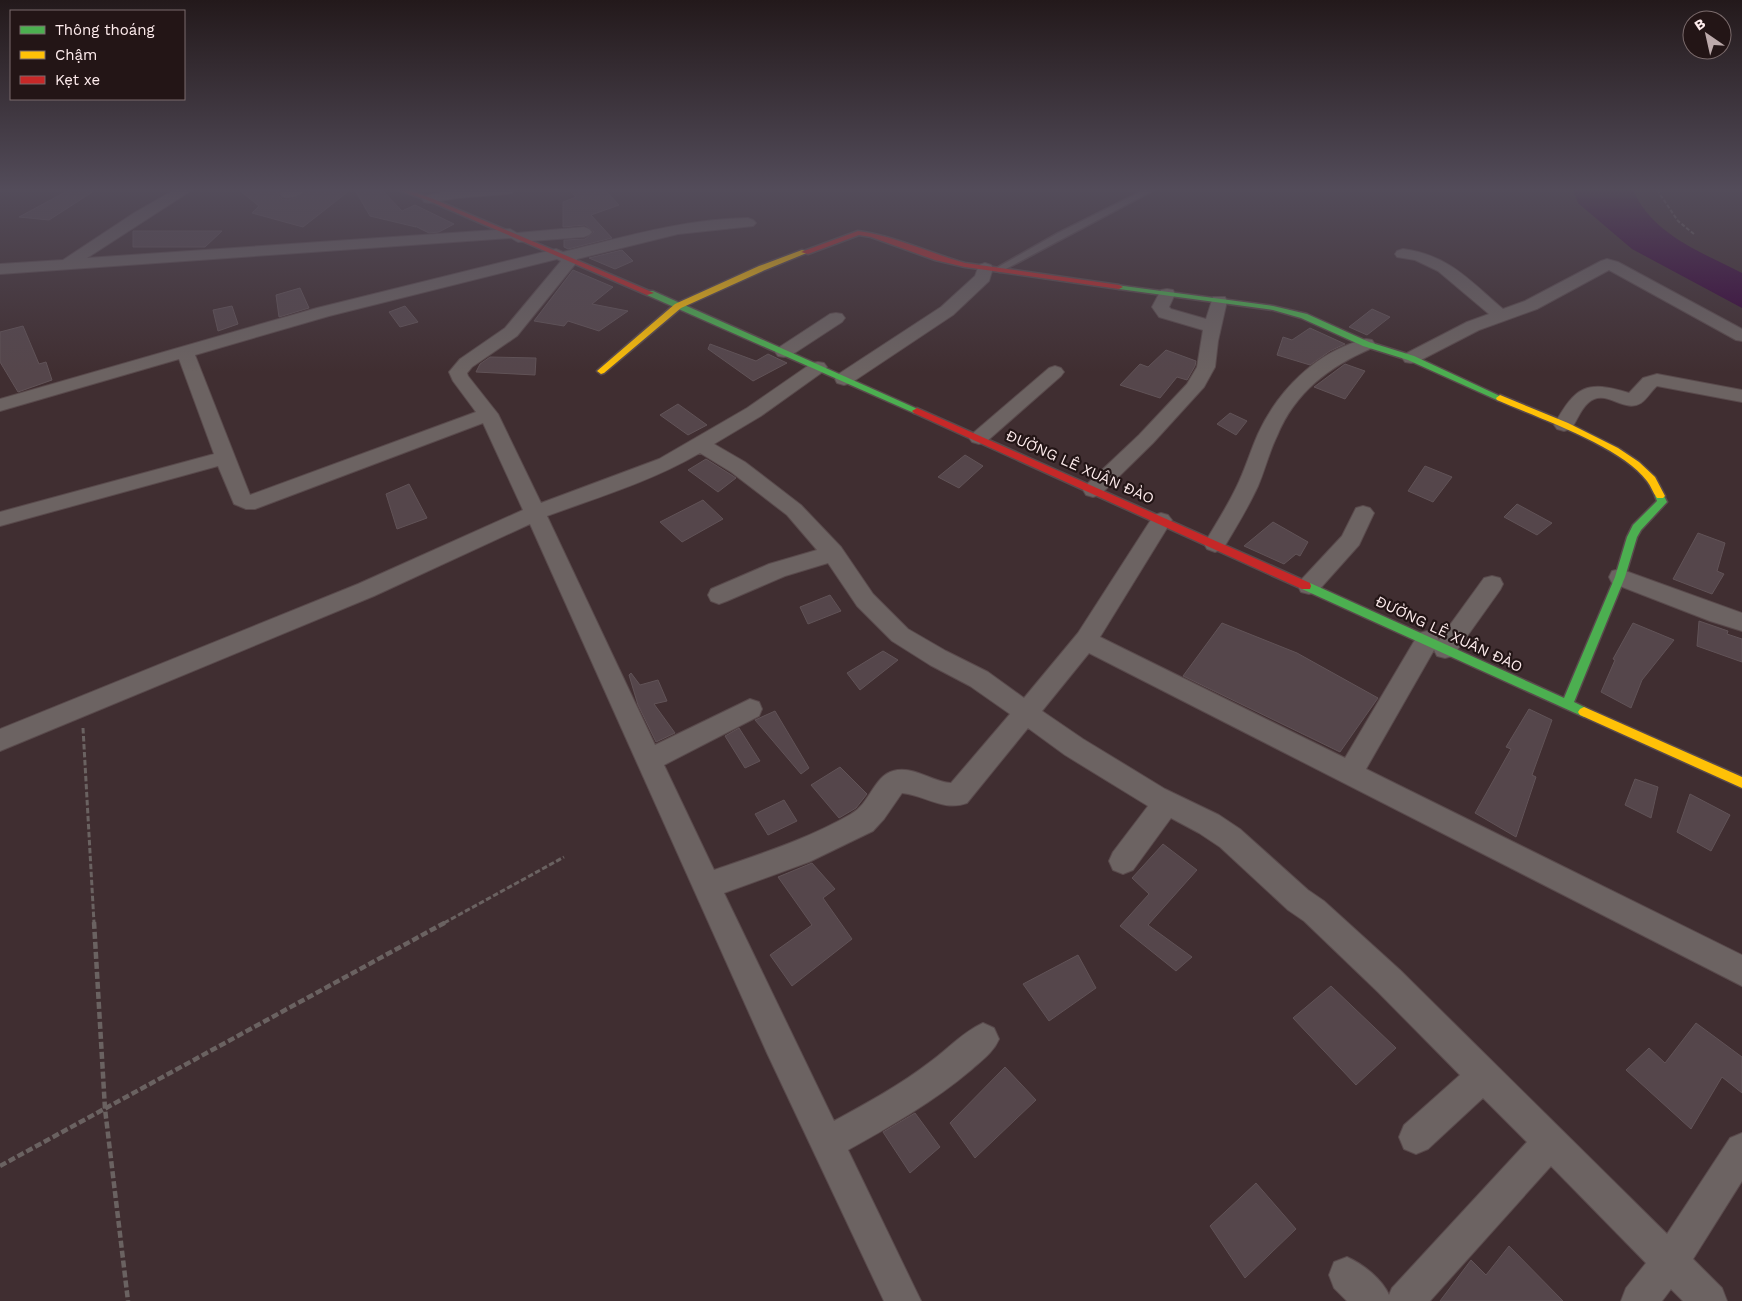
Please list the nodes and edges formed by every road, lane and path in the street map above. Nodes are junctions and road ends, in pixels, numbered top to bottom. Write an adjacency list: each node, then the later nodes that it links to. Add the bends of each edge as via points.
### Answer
1 (87, 251): 10 (street)
2 (287, 251): 10 (street)
3 (548, 251): 9 (street, ĐƯỜNG LÊ XUÂN ĐÀO)
4 (589, 251): 9 (street)
5 (809, 251): 15 (street)
6 (917, 251): 12 (street, via 947,261)
7 (1029, 251): 12 (lane)
8 (1402, 254): 16 (street, via 1421,256 1461,279)
9 (563, 257): 15 (street, ĐƯỜNG LÊ XUÂN ĐÀO); 21 (street, via 323,312); 30 (street, via 511,332 458,372)
10 (66, 265): 11 (street)
11 (0, 269)
12 (991, 269): 13 (street); 27 (street, via 947,311)
13 (1167, 294): 14 (street); 18 (street, via 1160,307 1165,313)
14 (1219, 301): 18 (street); 20 (street, via 1296,314)
15 (678, 306): 22 (street, ĐƯỜNG LÊ XUÂN ĐÀO); 25 (street)
16 (1501, 316): 19 (street, via 1531,305 1607,264); 23 (street, via 1473,326)
17 (836, 318): 22 (street)
18 (1213, 327): 35 (street, via 1206,367 1195,387)
19 (1742, 336)
20 (1366, 344): 23 (street); 40 (street, via 1342,353 1318,368 1292,394 1270,427 1246,487)
21 (184, 352): 29 (street); 34 (street)
22 (784, 352): 24 (street, ĐƯỜNG LÊ XUÂN ĐÀO)
23 (1411, 358): 31 (street)
24 (818, 367): 27 (street, ĐƯỜNG LÊ XUÂN ĐÀO); 33 (street)
25 (602, 371)
26 (1055, 372): 32 (street)
27 (844, 380): 32 (street, ĐƯỜNG LÊ XUÂN ĐÀO)
28 (1742, 396): 31 (street, via 1657,380 1650,382 1634,399 1593,390 1584,396)
29 (2, 399)
30 (488, 414): 34 (street, via 250,503 242,501); 36 (street)
31 (1564, 425): 42 (street, via 1586,433 1634,462 1649,475 1662,498 1661,505 1634,532)
32 (978, 438): 35 (street, ĐƯỜNG LÊ XUÂN ĐÀO)
33 (701, 445): 36 (street, via 640,475); 41 (street, via 738,467 794,510)
34 (224, 458): 38 (street)
35 (1093, 490): 39 (street, ĐƯỜNG LÊ XUÂN ĐÀO)
36 (535, 513): 50 (street, via 366,590); 54 (street)
37 (1363, 513): 44 (street, via 1352,540)
38 (0, 519)
39 (1161, 520): 40 (street, ĐƯỜNG LÊ XUÂN ĐÀO); 47 (street)
40 (1215, 544): 44 (street, ĐƯỜNG LÊ XUÂN ĐÀO)
41 (833, 553): 45 (street, via 777,570); 52 (street, via 865,600 900,635 979,678)
42 (1620, 577): 46 (street); 49 (street)
43 (1492, 584): 48 (street)
44 (1309, 586): 48 (street, ĐƯỜNG LÊ XUÂN ĐÀO)
45 (719, 595)
46 (1742, 622)
47 (1086, 640): 52 (street); 55 (street)
48 (1436, 644): 49 (street, ĐƯỜNG LÊ XUÂN ĐÀO); 55 (street)
49 (1567, 704): 56 (street, ĐƯỜNG LÊ XUÂN ĐÀO)
50 (82, 707): 53 (street); 64 (path)
51 (750, 709): 54 (street)
52 (1026, 712): 57 (street, via 1074,747); 60 (street, via 958,795 926,789 914,782 894,782 863,822 799,853)
53 (0, 740)
54 (649, 760): 60 (street)
55 (1350, 773): 61 (street)
56 (1742, 783)
57 (1166, 803): 59 (street); 63 (street, via 1230,838 1389,981)
58 (564, 857): 64 (path)
59 (1123, 861)
60 (708, 886): 67 (street, via 778,1042)
61 (1742, 971)
62 (983, 1039): 67 (street, via 896,1105)
63 (1484, 1076): 65 (street); 66 (street)
64 (105, 1109): 69 (path); 73 (path)
65 (1416, 1137)
66 (1550, 1142): 70 (street); 75 (street)
67 (828, 1143): 72 (street)
68 (1742, 1150): 70 (street)
69 (0, 1166)
70 (1670, 1262): 76 (street); 77 (street)
71 (1347, 1275): 74 (street)
72 (901, 1300)
73 (128, 1301)
74 (1373, 1301)
75 (1405, 1301)
76 (1639, 1301)
77 (1709, 1301)

